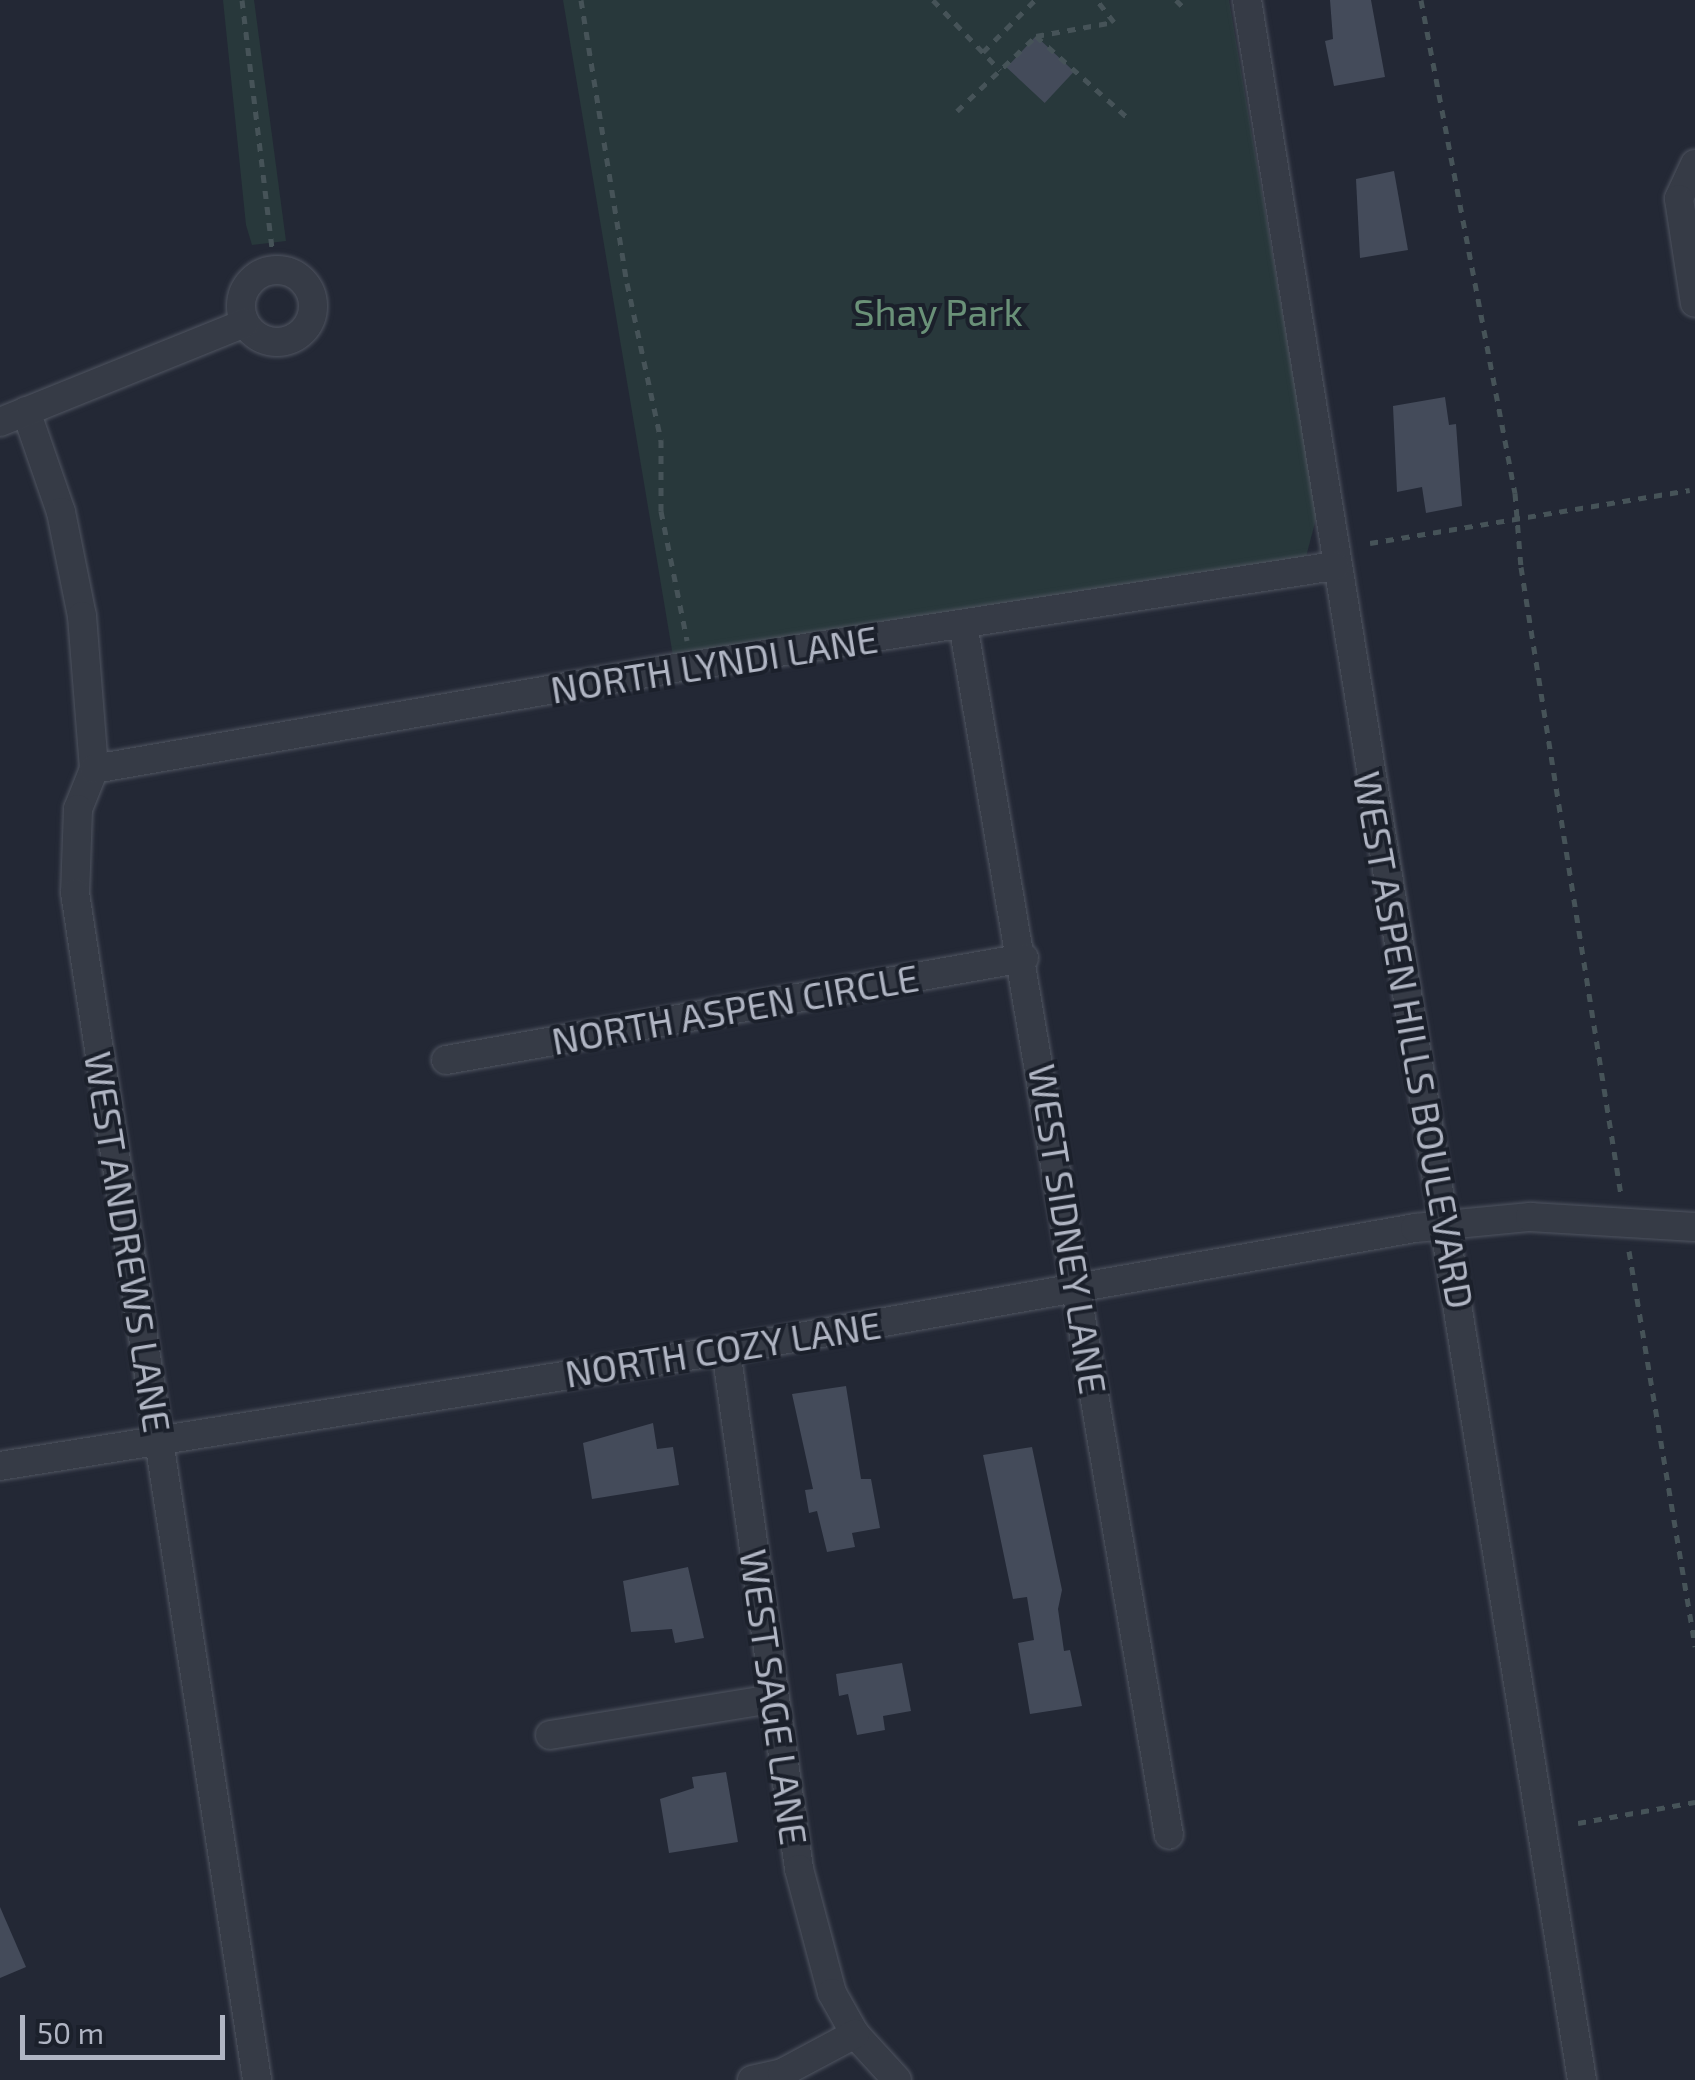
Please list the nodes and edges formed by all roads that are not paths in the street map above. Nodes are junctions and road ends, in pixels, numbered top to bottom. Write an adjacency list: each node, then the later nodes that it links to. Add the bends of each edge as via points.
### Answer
1 (1247, 0): 6 (street, WEST ASPEN HILLS BOULEVARD)
2 (1693, 166): 3 (street, via 1679,198)
3 (1695, 303)
4 (245, 323): 5 (street)
5 (13, 416): 8 (street, WEST ANDREWS LANE, via 61,512 82,616)
6 (1336, 566): 7 (street, NORTH LYNDI LANE); 11 (street, WEST ASPEN HILLS BOULEVARD)
7 (962, 624): 8 (street, NORTH LYNDI LANE); 9 (street, WEST SIDNEY LANE)
8 (94, 769): 15 (street, WEST ANDREWS LANE, via 78,809 74,893)
9 (1024, 958): 10 (street, NORTH ASPEN CIRCLE); 13 (street, WEST SIDNEY LANE)
10 (446, 1060)
11 (1445, 1225): 12 (street, NORTH COZY LANE, via 1530,1218); 13 (street, NORTH COZY LANE); 24 (street, WEST ASPEN HILLS BOULEVARD)
12 (1695, 1227)
13 (1077, 1291): 14 (street, NORTH COZY LANE); 19 (street, WEST SIDNEY LANE)
14 (726, 1350): 15 (street, NORTH COZY LANE); 17 (street, WEST SAGE LANE)
15 (160, 1438): 16 (street, NORTH COZY LANE); 21 (street, WEST ANDREWS LANE)
16 (0, 1466)
17 (772, 1700): 18 (street); 20 (street, WEST SAGE LANE, via 817,1948)
18 (550, 1734)
19 (1170, 1835)
20 (855, 2034): 22 (street, via 782,2073); 23 (street, WEST SAGE LANE)
21 (257, 2080)
22 (752, 2080)
23 (897, 2080)
24 (1582, 2080)

